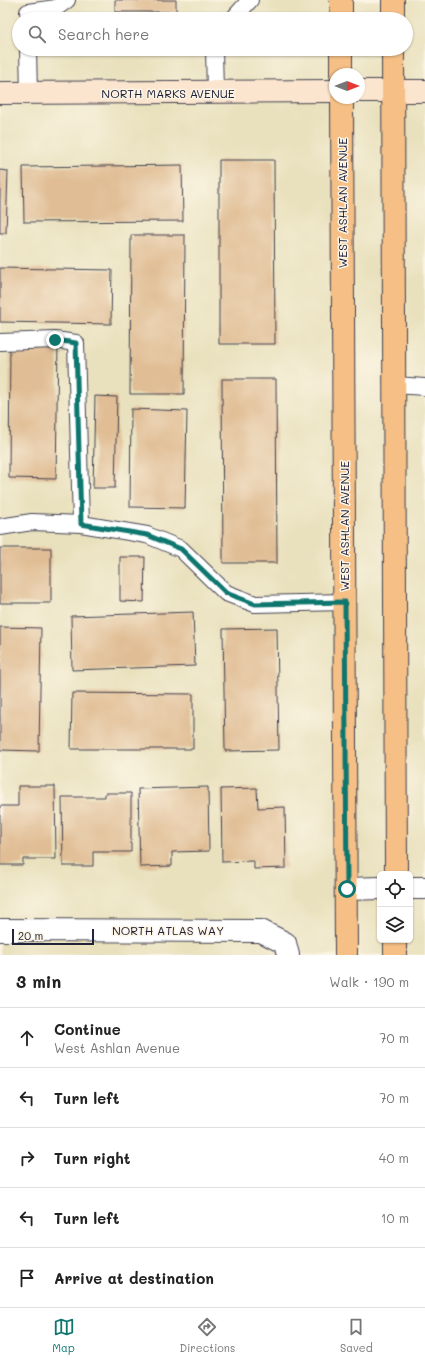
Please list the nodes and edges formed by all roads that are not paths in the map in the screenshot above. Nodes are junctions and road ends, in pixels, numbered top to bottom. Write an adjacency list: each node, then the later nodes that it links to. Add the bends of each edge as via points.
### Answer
1 (67, 0): 5 (lane, via 56,8)
2 (250, 0): 6 (lane)
3 (341, 0): 7 (main road)
4 (393, 0): 8 (main road)
5 (28, 10)
6 (239, 12)
7 (341, 12)
8 (393, 12)
9 (28, 56): 19 (lane)
10 (214, 56): 17 (lane)
11 (341, 56): 13 (main road)
12 (393, 56): 15 (main road)
13 (341, 68)
14 (365, 91): 15 (main road)
15 (393, 91): 16 (main road); 23 (main road)
16 (425, 91)
17 (215, 92): 18 (main road, NORTH MARKS AVENUE); 19 (main road, NORTH MARKS AVENUE)
18 (329, 92)
19 (28, 93): 20 (main road, NORTH MARKS AVENUE)
20 (0, 94)
21 (342, 104): 27 (main road, WEST ASHLAN AVENUE)
22 (0, 342): 25 (lane, via 55,340 76,343)
23 (394, 385): 24 (lane); 28 (main road)
24 (425, 387)
25 (81, 524): 26 (lane, via 32,522); 27 (lane, via 147,535 181,549 226,593 255,604)
26 (0, 527)
27 (345, 602): 32 (main road, WEST ASHLAN AVENUE)
28 (396, 871)
29 (377, 888): 32 (street)
30 (413, 888): 31 (street)
31 (425, 888)
32 (347, 889): 36 (main road, WEST ASHLAN AVENUE)
33 (0, 930): 35 (street, NORTH ATLAS WAY, via 260,931)
34 (395, 943): 37 (main road)
35 (286, 949)
36 (346, 955)
37 (395, 955)

